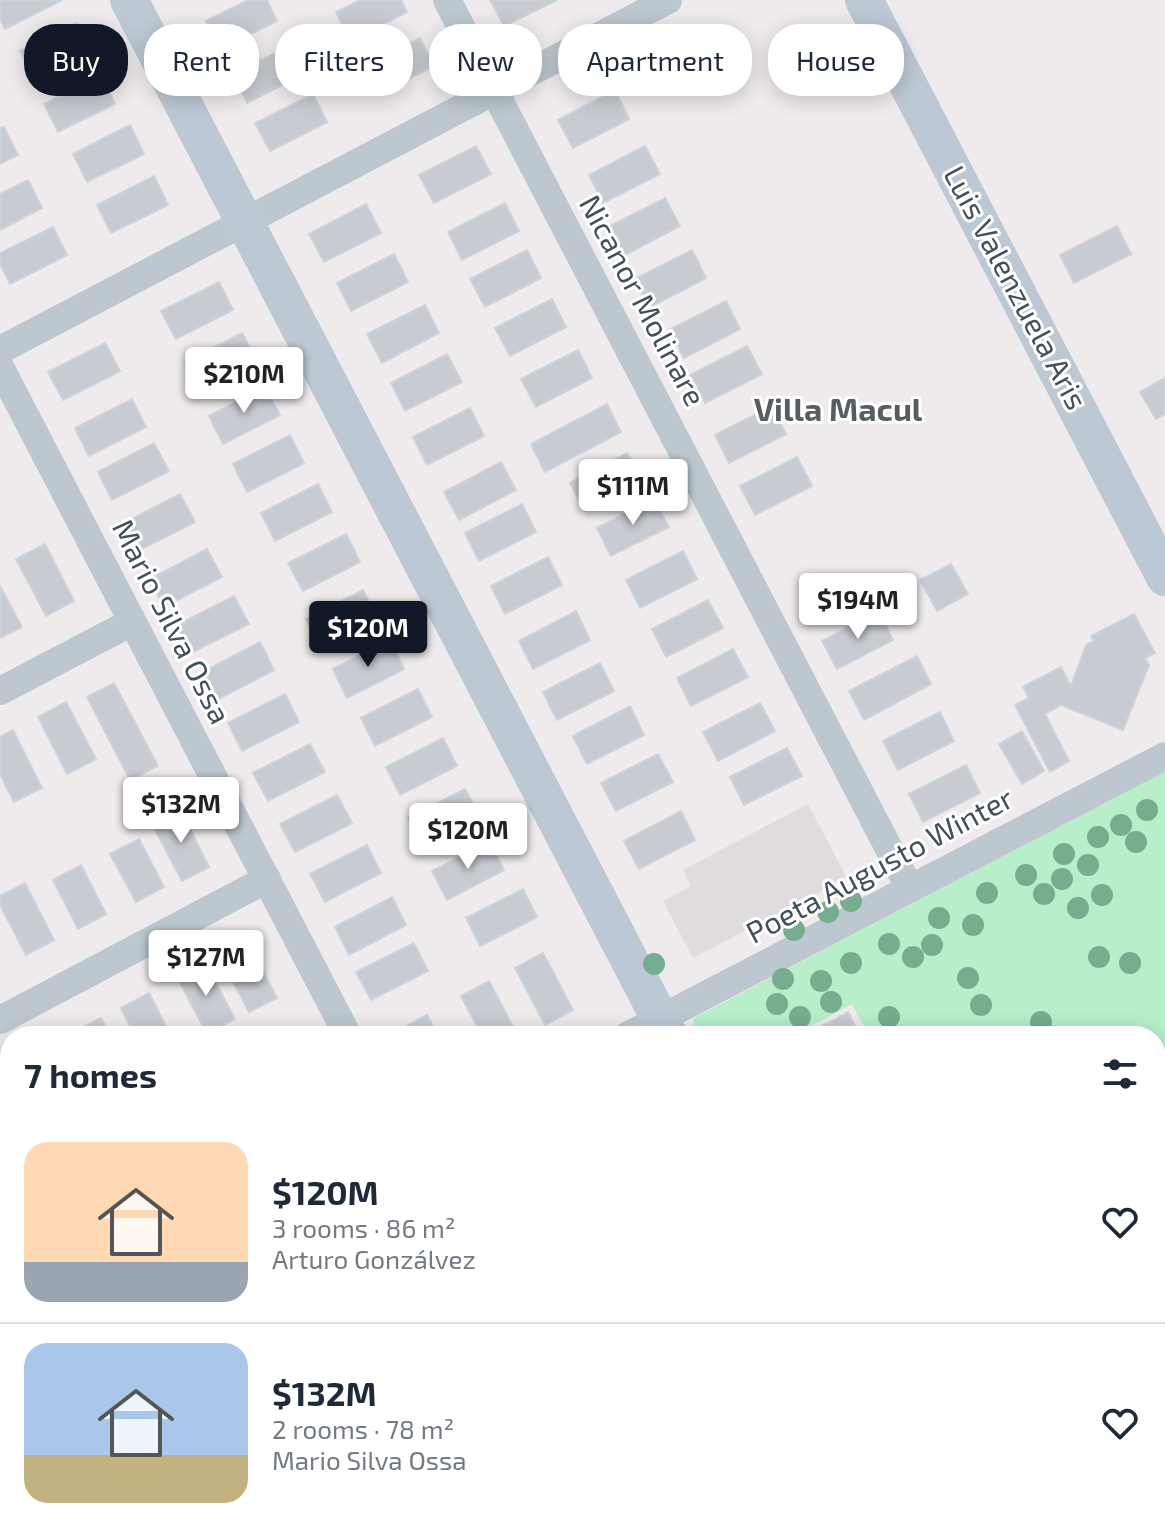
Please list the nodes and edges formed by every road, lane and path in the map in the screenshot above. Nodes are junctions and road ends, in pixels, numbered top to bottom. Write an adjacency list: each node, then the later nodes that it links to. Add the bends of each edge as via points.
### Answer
1 (129, 0): 9 (street)
2 (447, 0): 5 (street, Nicanor Molinare)
3 (668, 0): 6 (street)
4 (864, 0): 12 (street, Luis Valenzuela Aris)
5 (460, 24)
6 (542, 65)
7 (482, 96): 9 (street)
8 (497, 96): 17 (street, Nicanor Molinare)
9 (244, 220): 10 (street); 20 (street)
10 (0, 350)
11 (0, 367): 13 (street, Mario Silva Ossa)
12 (1165, 577)
13 (132, 622): 14 (street); 16 (street, Mario Silva Ossa)
14 (0, 691)
15 (1165, 756): 17 (street, Poeta Augusto Winter)
16 (267, 879): 18 (street); 19 (street, Mario Silva Ossa)
17 (910, 889): 21 (street, Poeta Augusto Winter)
18 (0, 1020)
19 (343, 1026)
20 (650, 1026)
21 (659, 1026)

